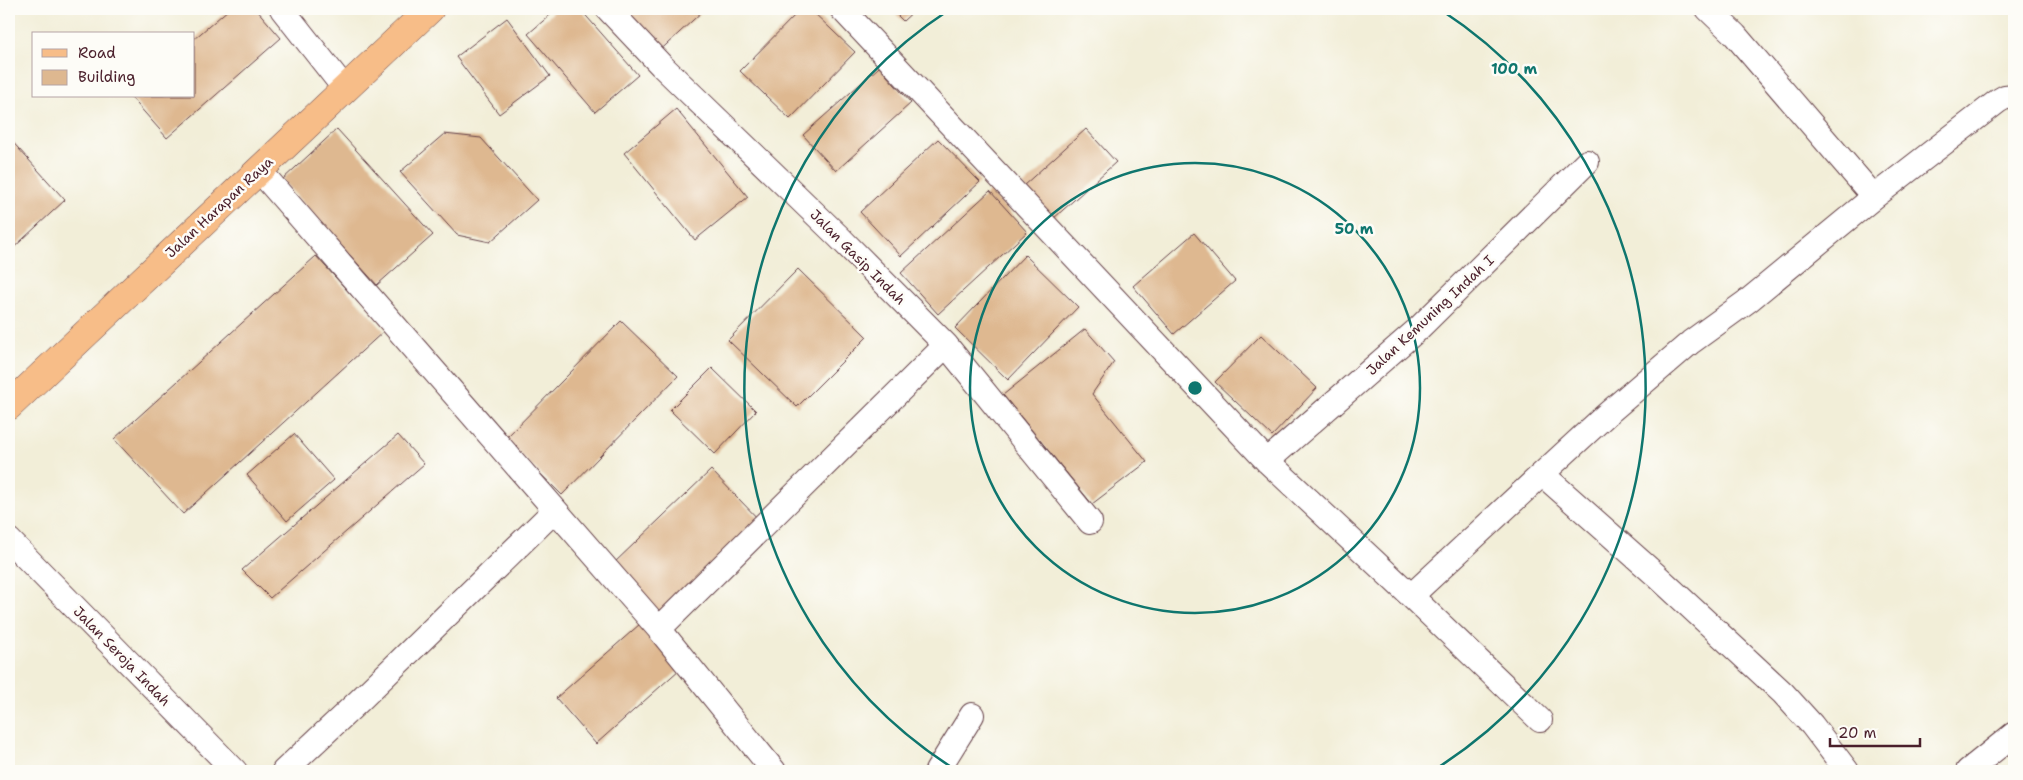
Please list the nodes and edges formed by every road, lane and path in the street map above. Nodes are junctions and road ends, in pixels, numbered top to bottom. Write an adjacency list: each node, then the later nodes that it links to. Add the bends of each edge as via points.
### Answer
1 (282, 9): 6 (street)
2 (430, 9): 6 (main road, Jalan Harapan Raya)
3 (608, 9): 11 (street, Jalan Gasip Indah, via 660,65)
4 (842, 9): 13 (street)
5 (1708, 9): 10 (street, via 1735,35)
6 (345, 89): 9 (main road, Jalan Harapan Raya)
7 (2014, 96): 10 (street, via 2005,96 1998,101)
8 (1587, 162): 13 (street, Jalan Kemuning Indah I, via 1417,330)
9 (259, 170): 12 (main road, Jalan Harapan Raya); 15 (street)
10 (1874, 197): 14 (street, via 1749,300 1691,342)
11 (946, 345): 16 (street, Jalan Gasip Indah); 19 (street)
12 (9, 406)
13 (1267, 461): 18 (street)
14 (1542, 474): 18 (street); 27 (street, via 1783,693)
15 (555, 510): 19 (street); 24 (street)
16 (1090, 522)
17 (9, 540): 23 (street, Jalan Seroja Indah)
18 (1412, 596): 21 (street)
19 (659, 629): 25 (street)
20 (972, 715): 26 (street)
21 (1540, 720)
22 (2014, 734): 28 (street)
23 (235, 771)
24 (284, 771)
25 (774, 771)
26 (937, 771)
27 (1847, 771)
28 (1968, 771)

